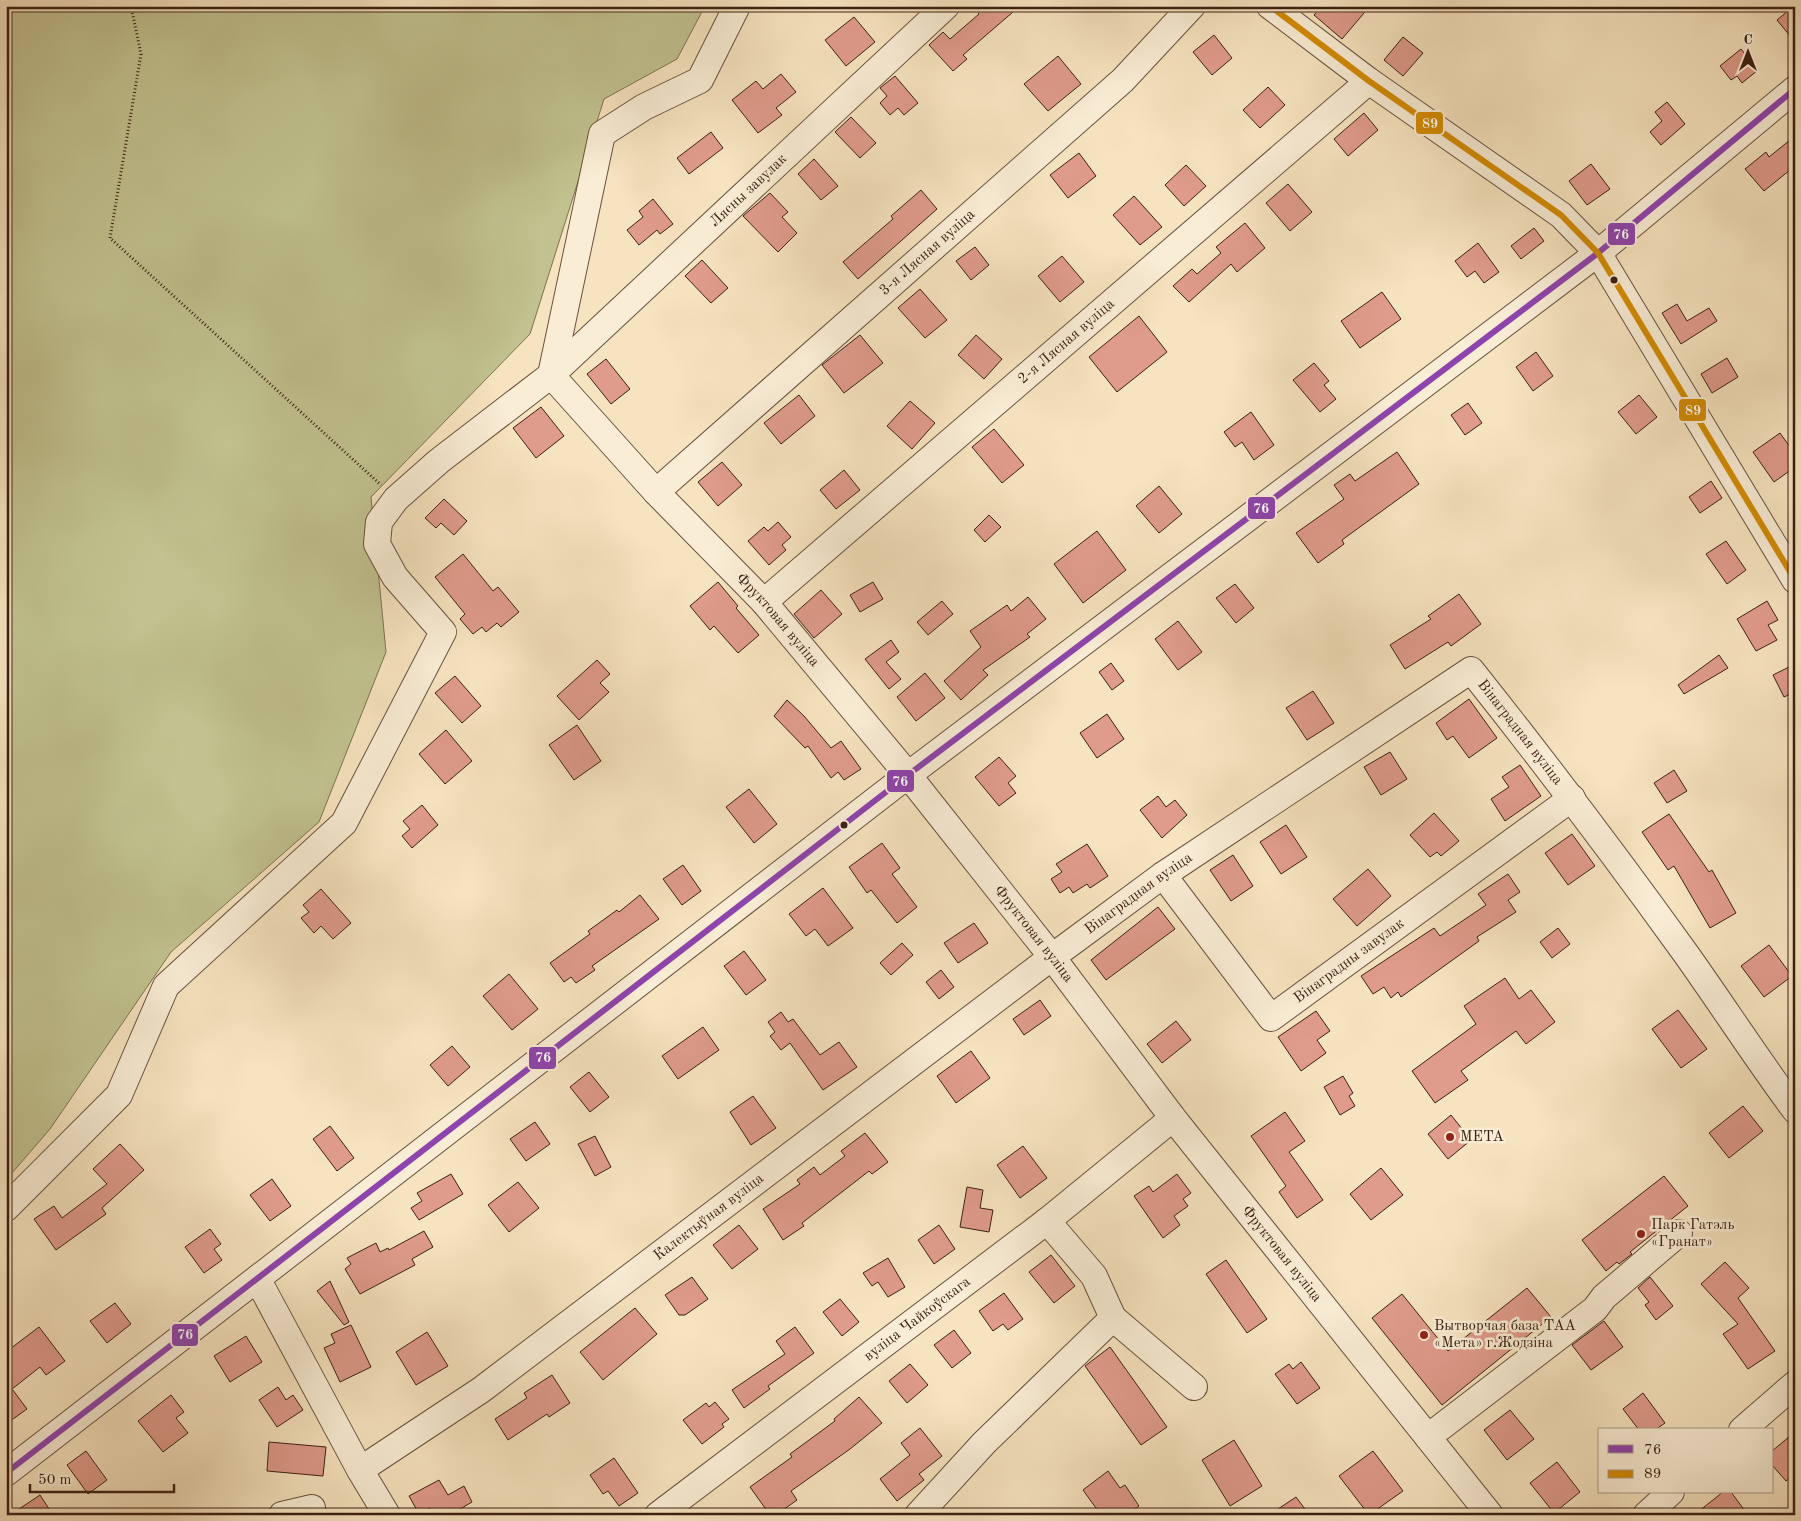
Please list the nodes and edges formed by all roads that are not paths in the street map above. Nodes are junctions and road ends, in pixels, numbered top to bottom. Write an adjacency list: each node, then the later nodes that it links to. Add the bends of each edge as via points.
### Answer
1 (737, 6): 8 (street, via 700,80 644,107 602,134)
2 (946, 6): 8 (street, Лясны завулак)
3 (1192, 6): 9 (street, 3-я Лясная вуліца, via 1123,80)
4 (1270, 6): 5 (street)
5 (1369, 81): 7 (street, via 1562,216); 11 (street, 2-я Лясная вуліца)
6 (1795, 89): 7 (street)
7 (1598, 253): 10 (street); 12 (street)
8 (551, 375): 9 (street, Фруктовая вуліца); 18 (street, Лясны завулак, via 439,461 396,499 379,522 377,544 395,577 443,632 344,823 166,986 119,1095)
9 (656, 492): 11 (street, Фруктовая вуліца)
10 (1795, 580)
11 (764, 602): 12 (street, Фруктовая вуліца)
12 (908, 775): 15 (street, Фруктовая вуліца); 21 (street)
13 (1572, 798): 14 (street, Вінаградная вуліца, via 1471,670); 14 (street, Вінаградны завулак, via 1271,1018); 16 (street, Вінаградная вуліца)
14 (1164, 875): 15 (street, Вінаградная вуліца)
15 (1052, 957): 17 (street, Фруктовая вуліца); 27 (street, Калектыўная вуліца, via 481,1390)
16 (1795, 1110)
17 (1173, 1118): 19 (street, вуліца Чайкоўскага); 26 (street, Фруктовая вуліца)
18 (6, 1208)
19 (1047, 1221): 22 (street, via 1094,1276); 33 (street, вуліца Чайкоўскага)
20 (1679, 1233): 26 (street, via 1604,1297 1595,1309)
21 (258, 1280): 27 (street); 28 (street)
22 (1113, 1318): 24 (street); 34 (street, via 984,1444)
23 (1795, 1384): 25 (street)
24 (1194, 1387)
25 (1744, 1428)
26 (1428, 1437): 35 (street, Фруктовая вуліца)
27 (360, 1470): 32 (street)
28 (6, 1473)
29 (1669, 1494): 36 (street)
30 (312, 1508): 31 (street)
31 (282, 1515)
32 (387, 1515)
33 (658, 1515)
34 (918, 1515)
35 (1490, 1515)
36 (1646, 1515)

